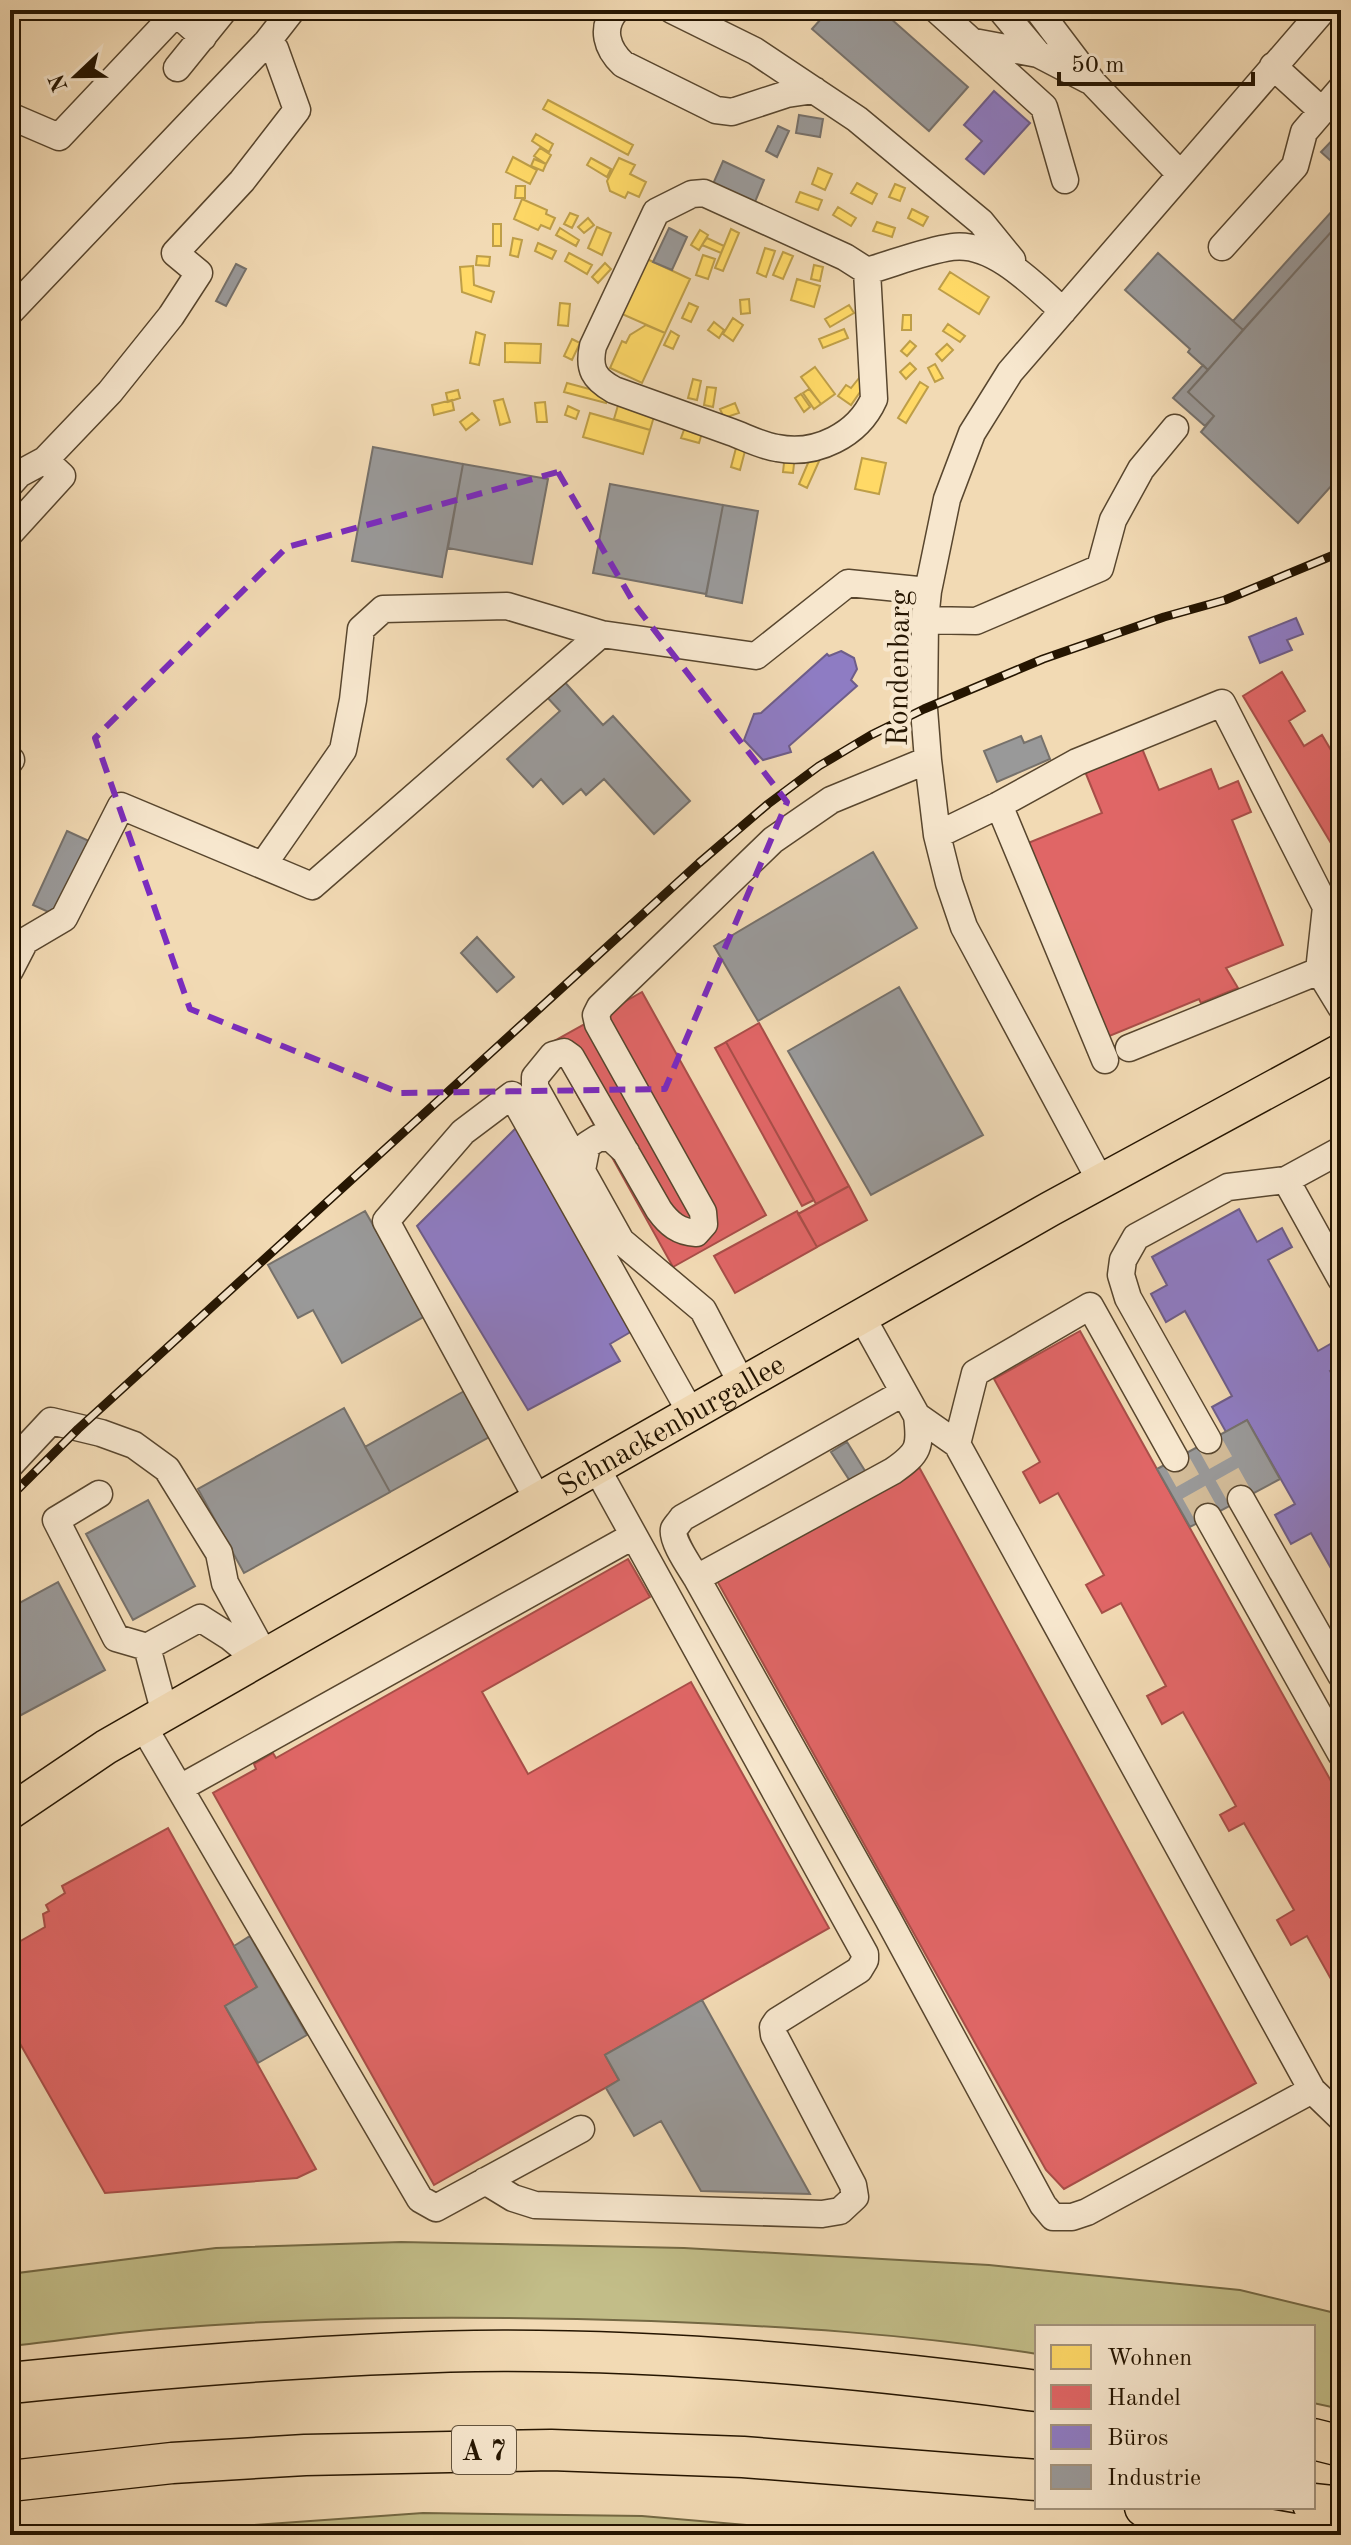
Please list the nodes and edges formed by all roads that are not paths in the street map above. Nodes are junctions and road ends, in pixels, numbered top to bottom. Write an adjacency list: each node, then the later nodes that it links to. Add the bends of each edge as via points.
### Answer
1 (224, 10): 9 (street)
2 (292, 10): 10 (street)
3 (616, 10): 17 (street, via 606,27 612,54 716,110 732,112)
4 (672, 10): 17 (street, via 755,51)
5 (937, 10): 11 (street)
6 (1001, 10): 12 (street)
7 (1038, 10): 15 (street)
8 (1323, 10): 13 (street, Rondenbarg)
9 (203, 37): 14 (street); 19 (street, via 176,13 59,137)
10 (267, 42): 26 (street); 28 (street, via 275,49 297,110 242,181 175,253 199,273 171,316 110,392)
11 (972, 42): 12 (street); 21 (street, via 1044,107)
12 (1038, 54): 15 (street)
13 (1273, 66): 18 (street); 20 (street, Rondenbarg)
14 (177, 68)
15 (1094, 84): 20 (street)
16 (1341, 89): 18 (street)
17 (814, 90): 24 (street, via 981,222)
18 (1321, 110): 22 (street, via 1304,132 1295,166)
19 (10, 116)
20 (1180, 174): 25 (street, Rondenbarg)
21 (1065, 180)
22 (1222, 247)
23 (867, 271): 23 (street, via 704,193 692,194 656,212 593,346 593,374 614,390 777,448 818,446 856,427 874,399); 24 (street, via 954,246 980,249)
24 (1025, 276): 25 (street)
25 (1063, 311): 31 (street, Rondenbarg, via 1010,372 972,433 947,499)
26 (10, 312)
27 (1175, 428): 32 (street, via 1141,469 1113,520 1100,568 976,621)
28 (45, 460): 29 (street); 30 (street, via 62,476)
29 (10, 484)
30 (10, 533)
31 (928, 591): 32 (street, Rondenbarg); 33 (street, via 848,583 756,656)
32 (925, 620): 34 (street, Rondenbarg)
33 (601, 634): 37 (street, via 312,886); 37 (street, via 507,606 383,609 361,629 343,750)
34 (928, 760): 36 (street, Rondenbarg); 45 (street, via 831,800 773,840 600,1007 598,1024 703,1212 704,1224 696,1233 669,1224)
35 (999, 805): 36 (street); 39 (street, via 1077,762 1222,703 1326,907); 43 (street)
36 (937, 835): 48 (street, Rondenbarg, via 964,927)
37 (263, 865): 38 (street, via 121,806 64,918 25,941)
38 (10, 970)
39 (1319, 971): 40 (street); 41 (street)
40 (1341, 1007)
41 (1129, 1048)
42 (1341, 1051): 48 (main road, Schnackenburgallee)
43 (1105, 1060)
44 (1341, 1150): 47 (street)
45 (626, 1152): 46 (street, via 611,1138 598,1138 587,1145); 46 (street, via 571,1057 564,1052 553,1055 535,1077 535,1087)
46 (582, 1170): 51 (street, via 621,1241 703,1310)
47 (1286, 1180): 49 (street); 55 (street, via 1228,1187 1136,1237 1123,1260 1128,1298)
48 (1101, 1182): 50 (main road, Schnackenburgallee)
49 (1341, 1279)
50 (862, 1317): 51 (main road, Schnackenburgallee); 52 (street)
51 (742, 1384): 53 (main road, Schnackenburgallee)
52 (903, 1393): 54 (street); 65 (street, via 682,1518 674,1535)
53 (691, 1413): 59 (main road, Schnackenburgallee); 62 (street, via 512,1095 463,1132 386,1221)
54 (917, 1416): 56 (street); 65 (street, via 920,1438 907,1461)
55 (1208, 1440)
56 (957, 1444): 57 (street, via 975,1373 1090,1306); 73 (street)
57 (1175, 1458)
58 (10, 1465): 67 (street, via 51,1421 134,1445 167,1469 219,1553 225,1583)
59 (596, 1467): 62 (main road, Schnackenburgallee); 64 (street)
60 (99, 1494): 66 (street, via 56,1520 116,1638)
61 (1241, 1499): 68 (street)
62 (538, 1500): 67 (main road, Schnackenburgallee)
63 (1208, 1517): 70 (street)
64 (633, 1536): 71 (street); 76 (street, via 865,1954 859,1970 773,2027 855,2197 840,2211 822,2214 535,2205)
65 (696, 1577): 73 (street, via 1053,2217 1072,2217 1110,2200)
66 (147, 1647): 67 (street, via 200,1618); 69 (street)
67 (262, 1658): 69 (main road, Schnackenburgallee)
68 (1341, 1675)
69 (154, 1720): 71 (street); 72 (main road, Schnackenburgallee)
70 (1341, 1754)
71 (180, 1788): 76 (street, via 420,2199 436,2208)
72 (10, 1812)
73 (1312, 2090): 74 (street)
74 (1341, 2118)
75 (581, 2129): 76 (street)
76 (485, 2181)
77 (10, 2383): 78 (highway, via 257,2360 476,2351 674,2355 850,2367)
78 (1035, 2391)
79 (1315, 2440): 80 (highway)
80 (1341, 2446)
81 (958, 2474): 82 (highway, A 7); 83 (highway, A 7, via 743,2457 519,2450 172,2463); 84 (highway)
82 (1035, 2480)
83 (10, 2481)
84 (1035, 2488)
85 (1315, 2504): 86 (highway)
86 (1341, 2507)
87 (1156, 2509): 88 (highway)
88 (1299, 2535)

